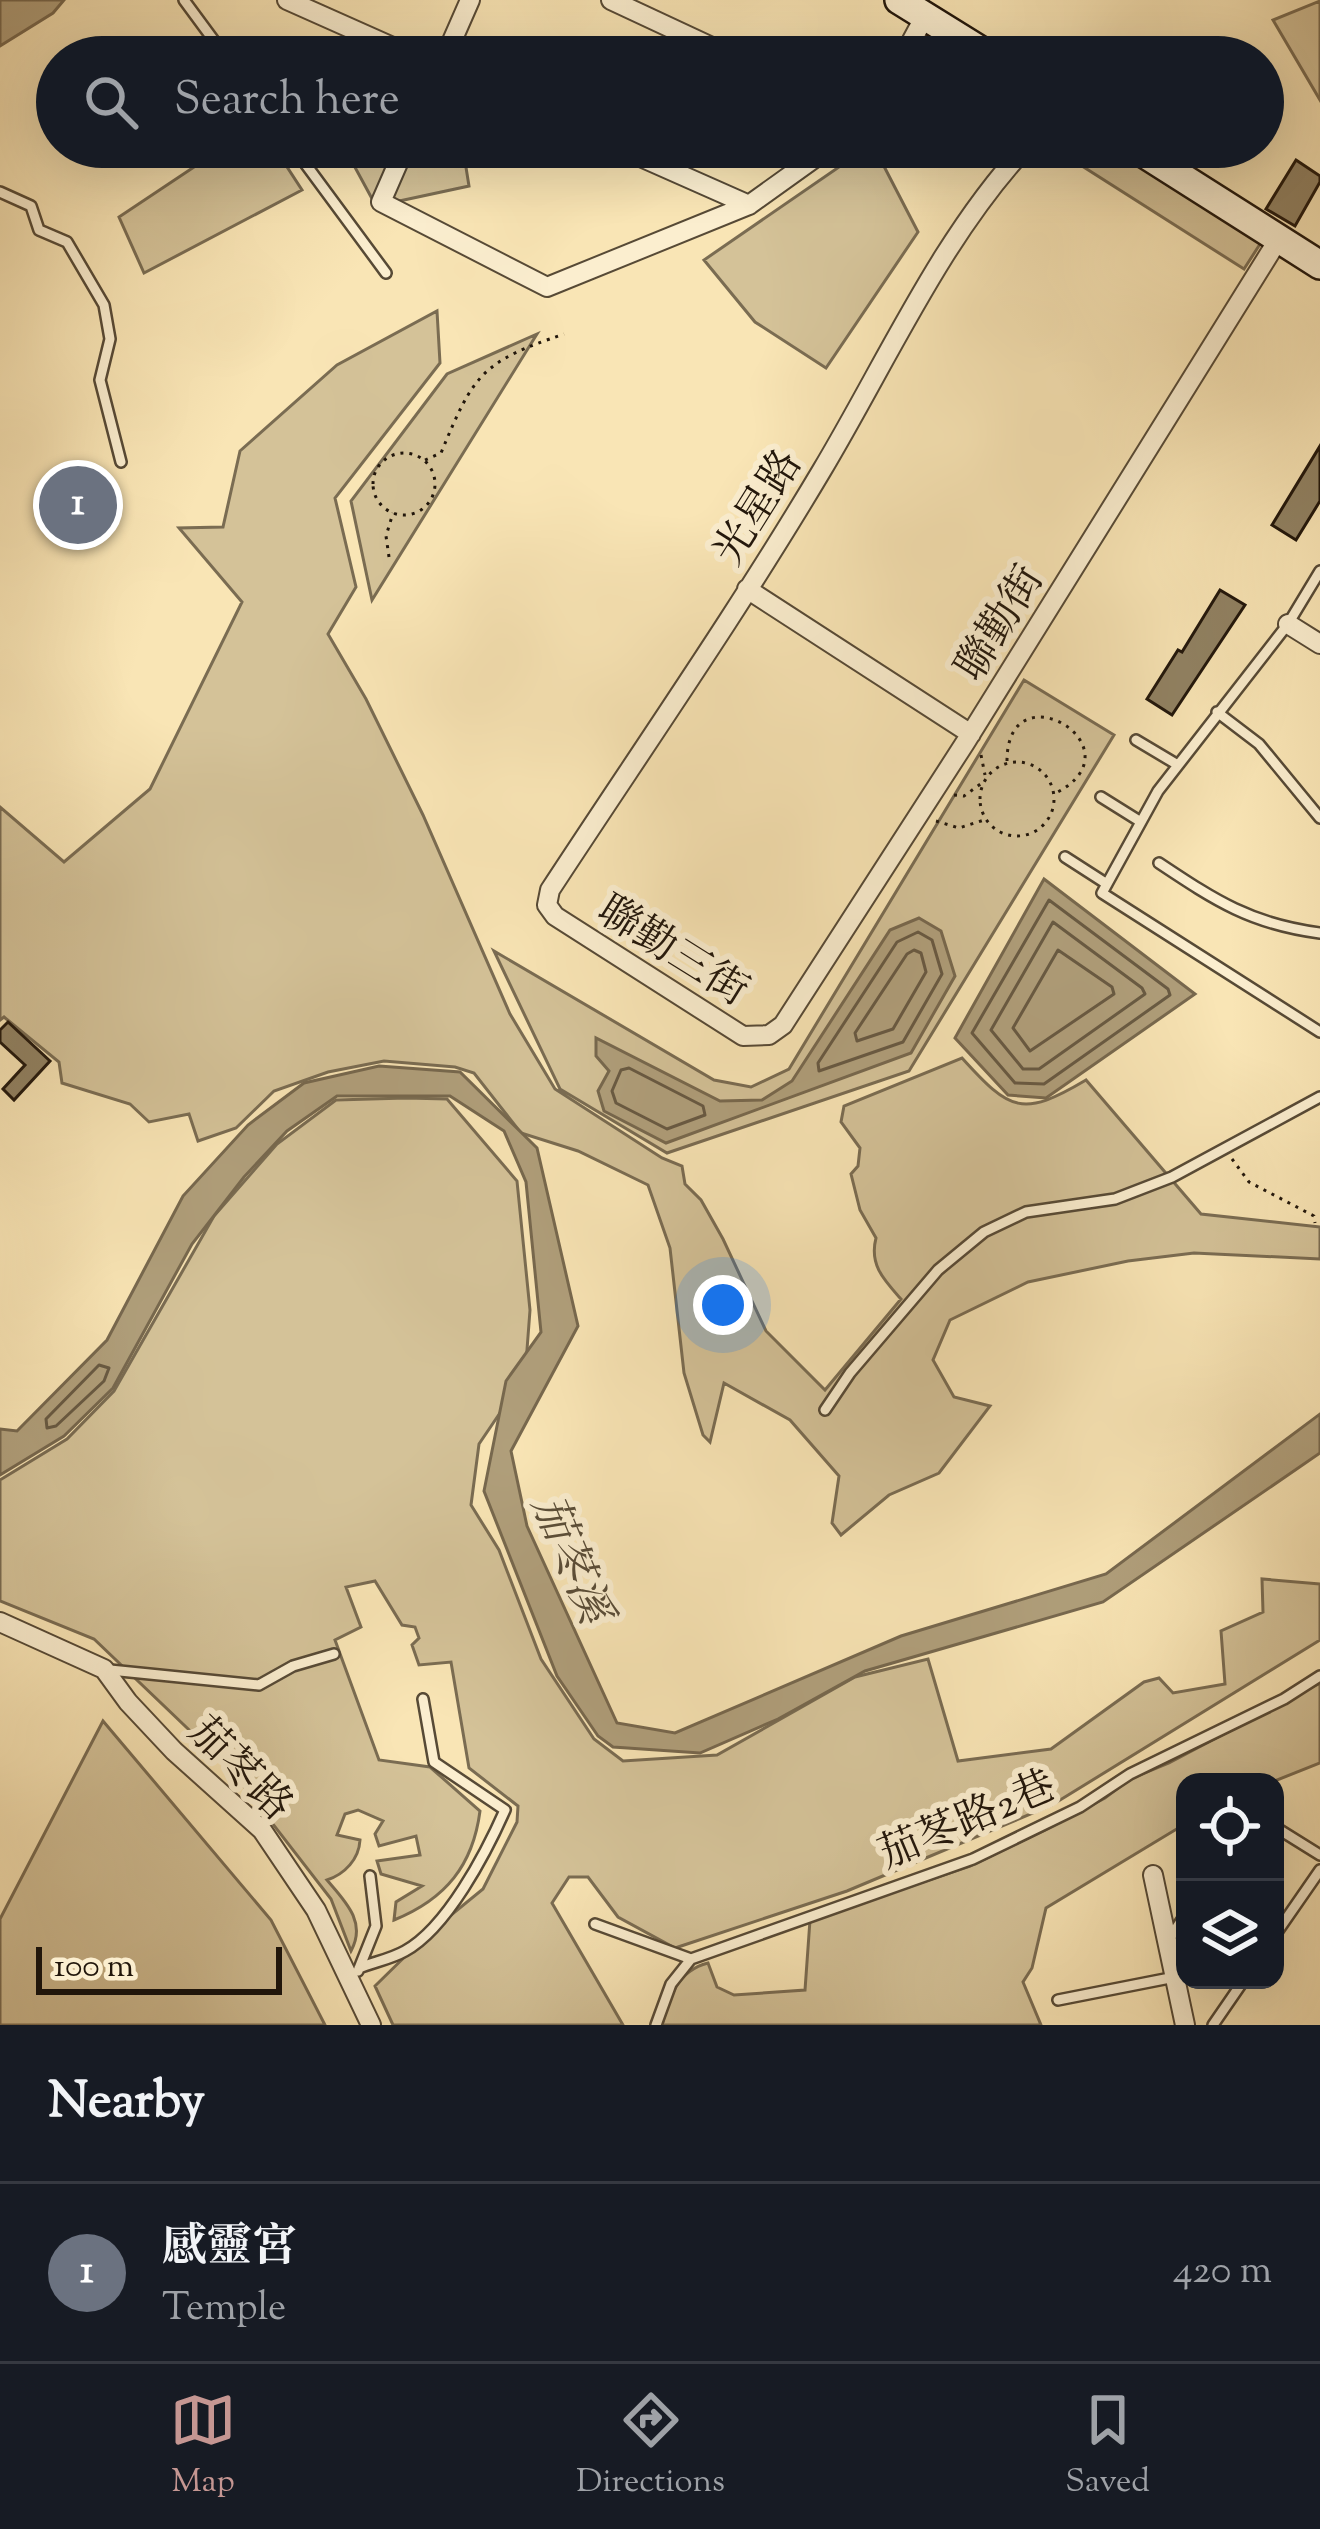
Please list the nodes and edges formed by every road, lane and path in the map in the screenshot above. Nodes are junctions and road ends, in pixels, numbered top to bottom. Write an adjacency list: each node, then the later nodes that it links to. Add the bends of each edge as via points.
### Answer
1 (184, 0): 7 (lane)
2 (287, 0): 8 (street)
3 (470, 0): 9 (street)
4 (611, 0): 10 (street)
5 (899, 0): 6 (street)
6 (925, 16): 11 (street); 12 (street)
7 (211, 36)
8 (368, 36)
9 (454, 36)
10 (688, 36)
11 (914, 36)
12 (958, 36)
13 (308, 168): 23 (lane)
14 (396, 168): 20 (street, via 381,202 547,287)
15 (665, 168): 20 (street)
16 (801, 168): 20 (street)
17 (1006, 168): 30 (street, 光星路)
18 (1167, 168): 21 (street)
19 (0, 192): 26 (lane, via 31,206 38,230 67,242 104,305 110,338 100,380)
20 (749, 205)
21 (1278, 240): 22 (street); 34 (street, 聯勤街)
22 (1320, 266)
23 (386, 273)
24 (564, 334): 25 (path, via 490,364 468,390 441,453)
25 (425, 460): 27 (path, via 436,483 430,502 414,514); 27 (path, via 403,452 376,469 377,500)
26 (121, 462)
27 (393, 514): 28 (path)
28 (389, 557)
29 (1320, 571): 31 (lane)
30 (747, 589): 34 (street); 49 (street, 光星路)
31 (1288, 624): 32 (street); 33 (lane)
32 (1320, 644)
33 (1217, 712): 37 (lane); 43 (lane, via 1259,743)
34 (968, 738): 38 (path); 39 (street, 聯勤街)
35 (1136, 740): 37 (lane)
36 (1008, 763): 38 (path); 40 (path, via 1038,768); 40 (path, via 1009,743 1023,724 1047,716 1070,725 1084,759 1073,782)
37 (1178, 765): 45 (lane)
38 (985, 779): 39 (path, via 964,796); 44 (path, via 979,802)
39 (938, 786): 42 (street, 聯勤街)
40 (1053, 794): 44 (path, via 1052,812 1035,831 1011,836)
41 (1101, 797): 45 (lane)
42 (921, 813): 44 (path, via 959,828); 52 (street, 聯勤街)
43 (1320, 818)
44 (986, 820)
45 (1141, 822): 48 (lane)
46 (1065, 857): 48 (lane)
47 (1159, 863): 50 (lane, via 1229,910)
48 (1105, 889): 51 (lane)
49 (547, 904): 52 (street, 聯勤三街, via 743,1036)
50 (1320, 933)
51 (1320, 1032)
52 (770, 1035)
53 (1320, 1096): 54 (lane)
54 (1223, 1148): 55 (path, via 1249,1182); 56 (lane, via 1115,1199 1026,1212 984,1232 938,1270)
55 (1315, 1223)
56 (825, 1410)
57 (0, 1622): 59 (street, 茄苳路)
58 (334, 1654): 59 (lane, via 260,1685)
59 (104, 1670): 72 (street, 茄苳路, via 174,1751 262,1830)
60 (1320, 1676): 71 (lane, 茄苳路2巷, via 973,1859)
61 (422, 1700): 72 (lane, via 434,1762 505,1810 453,1904 408,1950)
62 (1284, 1833): 63 (lane)
63 (1320, 1855)
64 (1320, 1870): 67 (lane)
65 (1153, 1875): 70 (street)
66 (370, 1876): 72 (lane, via 376,1927)
67 (1284, 1922)
68 (595, 1924): 71 (lane)
69 (1176, 1929): 70 (lane)
70 (1167, 1942): 73 (street)
71 (691, 1960): 77 (lane, via 671,1984)
72 (356, 1974): 76 (street, 茄苳路)
73 (1175, 1977): 75 (lane); 78 (street)
74 (1238, 1989): 79 (lane)
75 (1058, 2000)
76 (370, 2025)
77 (656, 2025)
78 (1185, 2025)
79 (1213, 2025)

